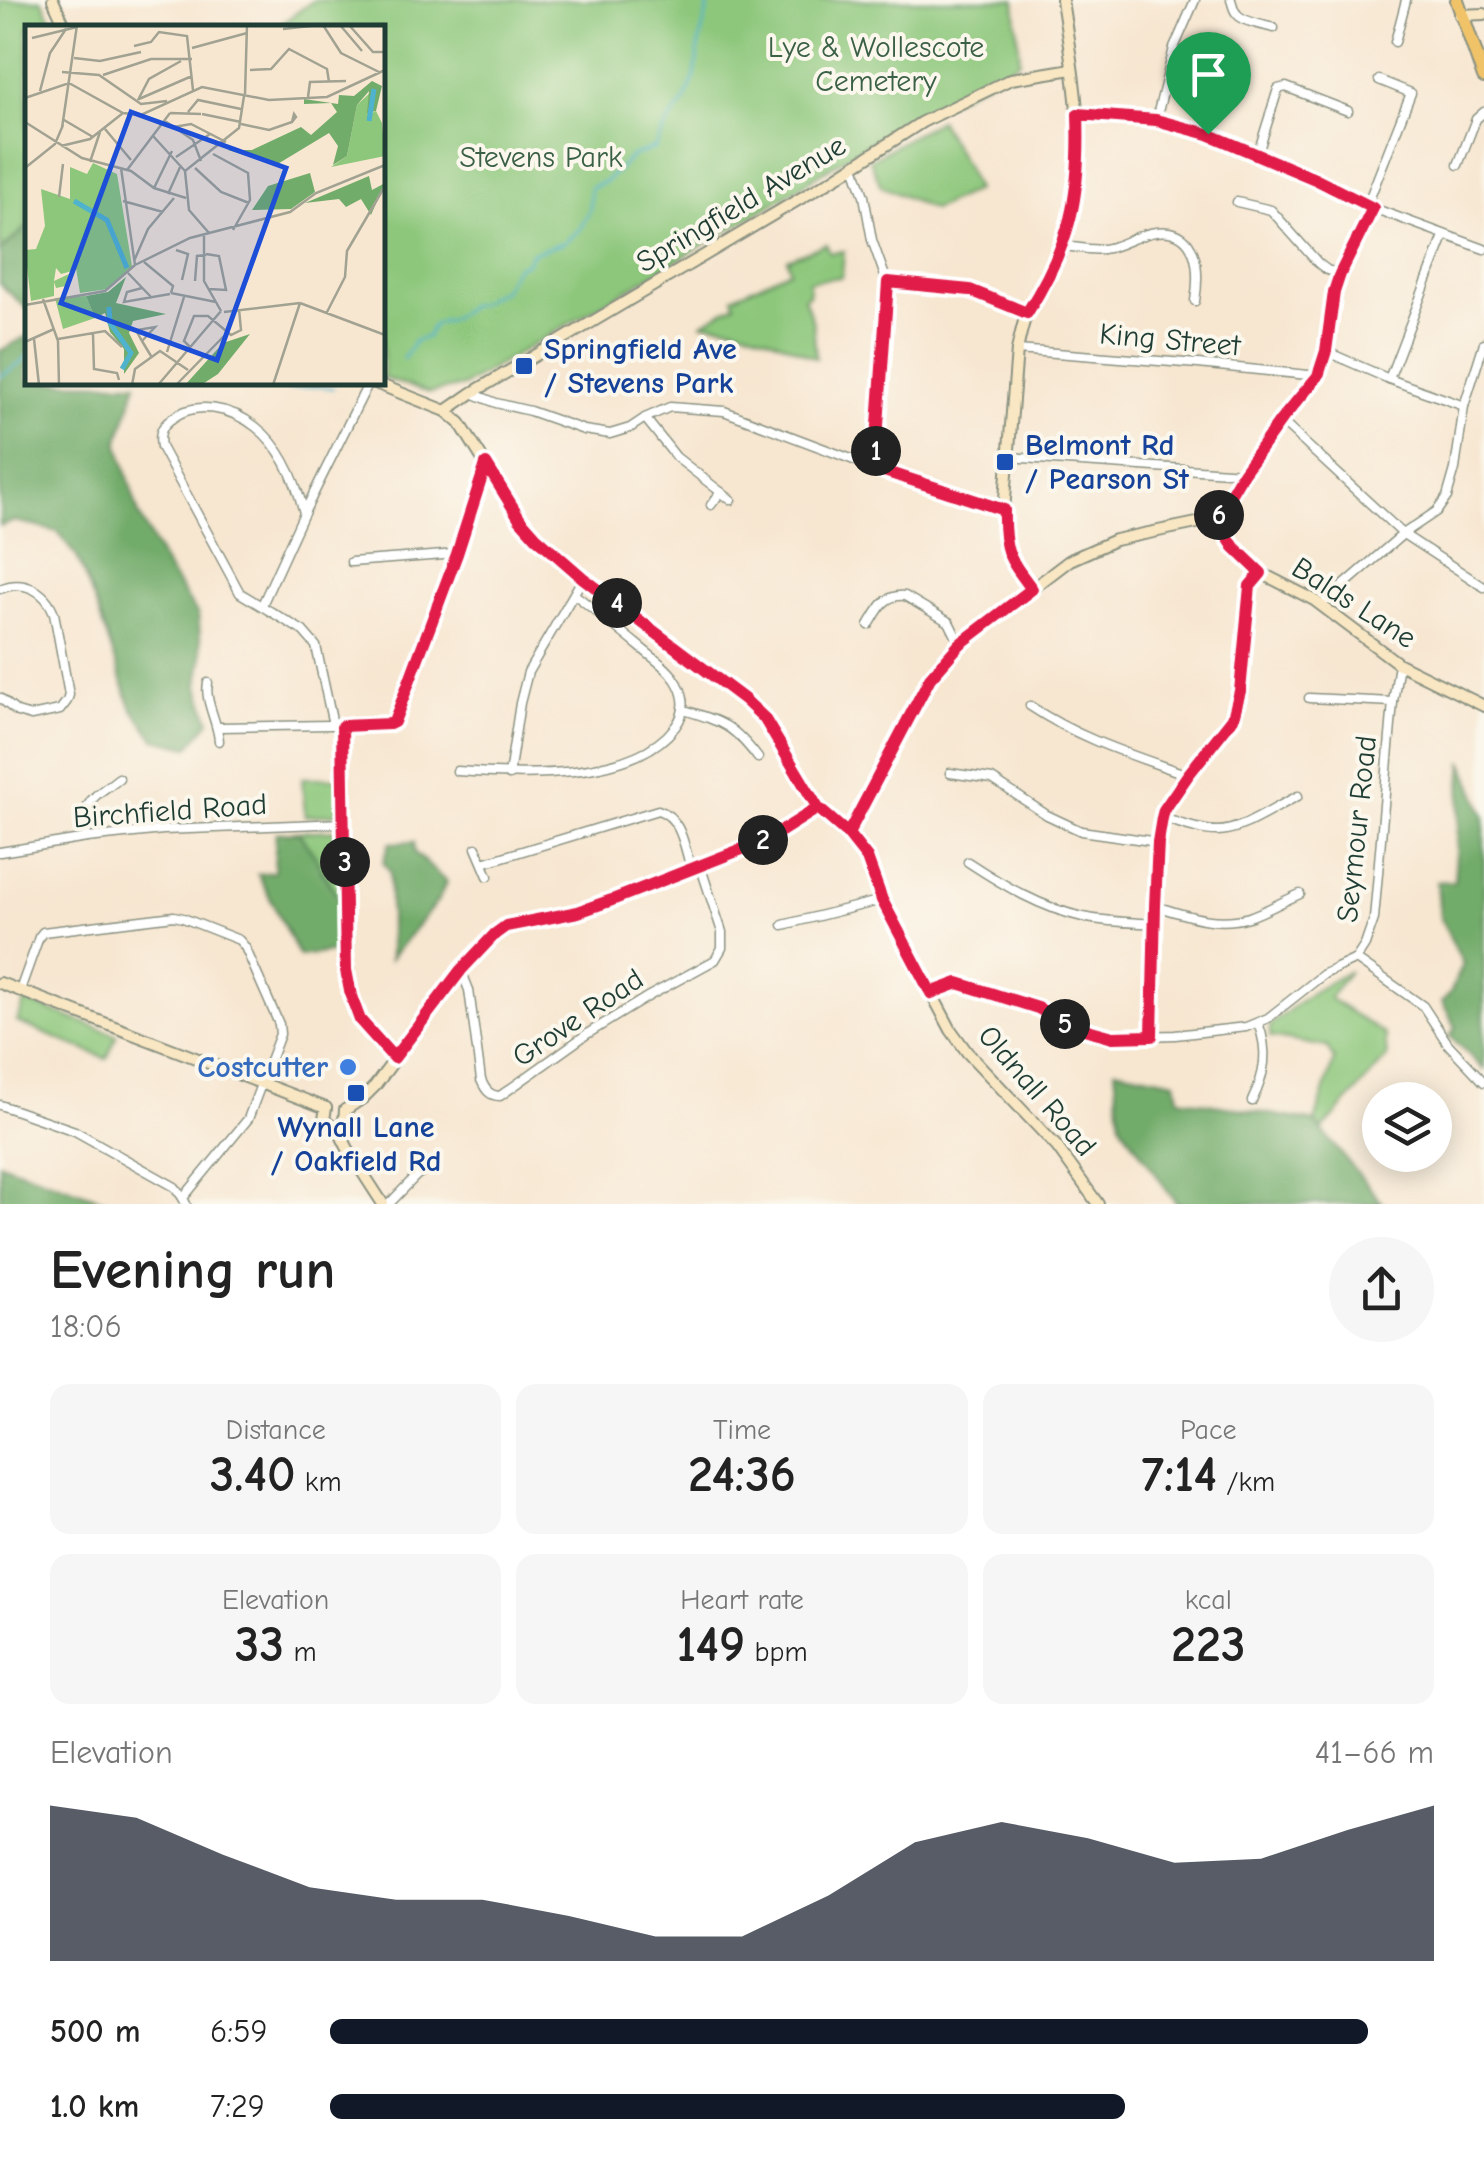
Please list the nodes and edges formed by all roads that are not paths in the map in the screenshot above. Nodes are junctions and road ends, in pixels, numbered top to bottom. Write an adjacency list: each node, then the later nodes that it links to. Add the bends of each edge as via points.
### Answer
1 (53, 0): 9 (street)
2 (1062, 0): 12 (street)
3 (1195, 0): 18 (street, via 1174,48)
4 (1230, 0): 10 (street, via 1239,17)
5 (1406, 0): 11 (street)
6 (1457, 0): 8 (highway)
7 (1484, 14): 8 (street)
8 (1460, 15): 13 (highway)
9 (65, 25)
10 (1274, 28)
11 (1395, 42)
12 (1072, 69): 17 (street); 21 (street, Springfield Avenue, via 991,86)
13 (1484, 76)
14 (1380, 80): 23 (street, via 1411,92)
15 (1348, 111): 19 (street, via 1278,89)
16 (1484, 112): 20 (street)
17 (1078, 114): 18 (street); 25 (street, via 1076,192)
18 (1156, 120): 19 (street)
19 (1258, 154): 23 (street)
20 (1458, 165)
21 (854, 166): 28 (street); 38 (street, Springfield Avenue)
22 (1237, 202): 27 (street, via 1271,210 1318,262)
23 (1370, 207): 24 (street); 27 (street)
24 (1444, 236): 26 (street); 35 (street)
25 (1064, 246): 29 (street, via 1103,249 1157,232 1174,234 1195,255); 30 (street)
26 (1484, 249)
27 (1340, 274): 33 (street)
28 (888, 282): 30 (street, via 970,290); 45 (street)
29 (1195, 301)
30 (1027, 313): 32 (street)
31 (1484, 344): 39 (street)
32 (1017, 350): 34 (street, King Street); 43 (street)
33 (1326, 351): 34 (street); 35 (street)
34 (1318, 376): 42 (street)
35 (1390, 379): 39 (street)
36 (369, 385): 51 (street)
37 (379, 385): 40 (street)
38 (472, 393): 40 (street, Springfield Avenue); 41 (street, via 610,434)
39 (1464, 406): 53 (street, via 1447,497)
40 (446, 411): 44 (street, Oldnall Road)
41 (645, 418): 45 (street, via 670,408 724,410); 47 (street, via 676,457)
42 (1281, 420): 46 (street); 53 (street)
43 (1008, 457): 46 (street); 50 (street)
44 (486, 464): 54 (street); 57 (street, Oldnall Road, via 520,519)
45 (875, 468): 50 (street)
46 (1243, 473): 52 (street)
47 (721, 492): 48 (street); 49 (street)
48 (731, 500)
49 (712, 505)
50 (1004, 510): 60 (street, via 1008,554)
51 (304, 513): 62 (street); 62 (street, via 282,455 242,418 199,407 164,425 161,447 240,593)
52 (1216, 519): 56 (street, Balds Lane); 60 (street, via 1115,540 1070,560)
53 (1402, 534): 58 (street); 63 (street)
54 (457, 554): 55 (street, via 362,556); 74 (street, via 394,722)
55 (352, 562)
56 (1261, 573): 63 (street, Balds Lane); 81 (street, via 1250,586 1233,718)
57 (583, 578): 61 (street); 86 (street, Oldnall Road, via 764,718)
58 (1484, 588)
59 (0, 589): 68 (street, via 26,586 49,600 69,695 60,710 30,716)
60 (1032, 589): 65 (street)
61 (574, 594): 73 (street, via 670,672); 80 (street, via 528,672)
62 (262, 605): 74 (street, via 316,646)
63 (1321, 606): 66 (street, Balds Lane)
64 (869, 625): 65 (street, via 886,598 900,594 949,622)
65 (960, 644): 89 (street, via 930,678)
66 (1399, 664): 70 (street, Seymour Road); 72 (street, Balds Lane)
67 (208, 683): 75 (street)
68 (0, 698)
69 (1310, 698): 70 (street)
70 (1393, 702): 105 (street, Seymour Road, via 1374,919)
71 (1030, 706): 81 (street, via 1095,743)
72 (1484, 706)
73 (684, 710): 77 (street, via 723,722); 80 (street, via 664,741 632,758)
74 (337, 726): 75 (street); 88 (street)
75 (218, 727): 76 (street)
76 (219, 741)
77 (758, 758)
78 (457, 771): 80 (street)
79 (957, 771): 91 (street, via 992,780 1082,831)
80 (509, 774)
81 (1188, 775): 87 (street)
82 (119, 778): 90 (street, via 85,808)
83 (1280, 790): 85 (street)
84 (1298, 796): 85 (street)
85 (1285, 802): 87 (street, via 1220,831)
86 (818, 808): 89 (street, Oldnall Road); 95 (street)
87 (1162, 818): 91 (street)
88 (344, 823): 90 (street, Birchfield Road); 112 (street, via 351,996 360,1020)
89 (848, 834): 101 (street, Oldnall Road, via 867,858)
90 (87, 838): 93 (street, Birchfield Road)
91 (1158, 842): 102 (street)
92 (476, 848): 94 (street)
93 (0, 852)
94 (483, 863): 95 (street, via 658,810 677,824); 97 (street)
95 (695, 866): 106 (street, via 578,912 506,926); 106 (street, Grove Road, via 722,932 716,960 587,1034 500,1096 485,1090 481,1080)
96 (972, 868): 103 (street, via 1051,908)
97 (488, 876)
98 (1286, 888): 100 (street)
99 (1300, 894): 100 (street)
100 (1290, 898): 102 (street, via 1222,922)
101 (882, 900): 104 (street); 109 (street, Oldnall Road)
102 (1155, 906): 103 (street)
103 (1154, 924): 111 (street)
104 (789, 925)
105 (1356, 958): 110 (street, Seymour Road); 114 (street, via 1423,1006)
106 (461, 970): 112 (street)
107 (0, 983): 108 (street)
108 (20, 990): 113 (street); 113 (street, via 44,932 184,918 245,947 280,1024)
109 (931, 993): 111 (street, Seymour Road, via 958,983 1113,1037); 123 (street, Oldnall Road, via 967,1052 1057,1147)
110 (1258, 1022): 111 (street, Seymour Road); 115 (street, via 1265,1040)
111 (1152, 1036)
112 (394, 1058): 118 (street)
113 (261, 1082): 117 (street); 121 (street, via 248,1119)
114 (1484, 1082)
115 (1257, 1098)
116 (0, 1104): 121 (street, via 98,1142 174,1187)
117 (326, 1108): 118 (street, via 336,1104); 119 (street, via 327,1124)
118 (345, 1110): 119 (street)
119 (338, 1127): 122 (street)
120 (409, 1164): 122 (street, via 420,1173)
121 (184, 1201)
122 (386, 1204)
123 (1098, 1204)

